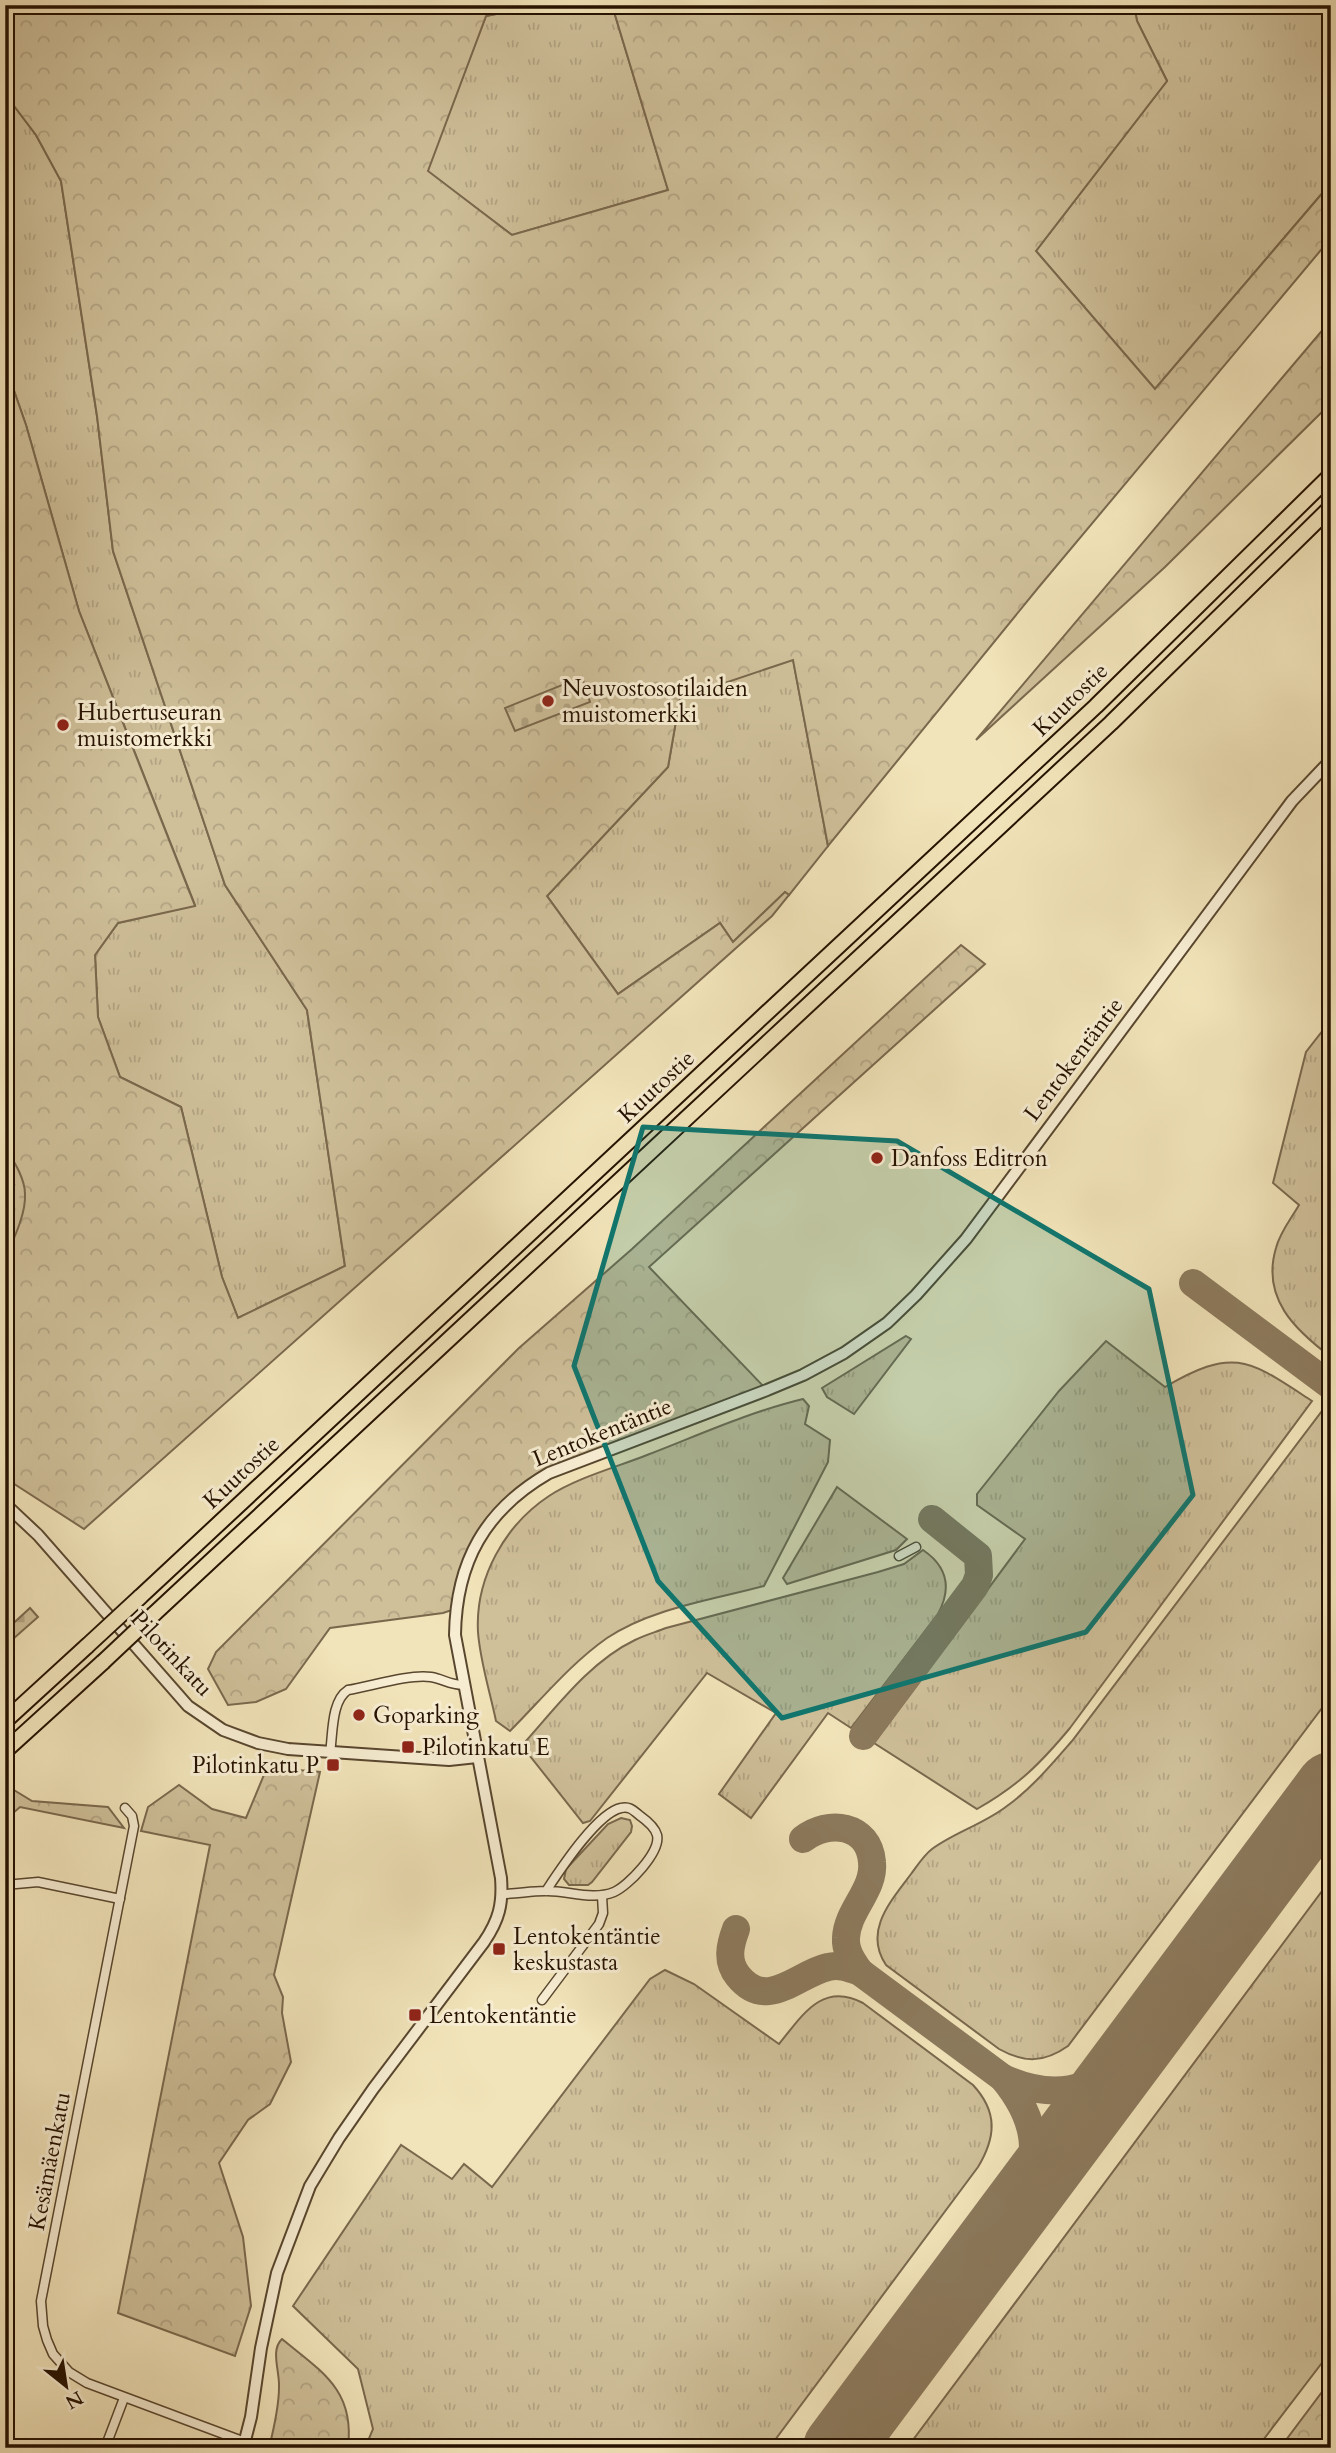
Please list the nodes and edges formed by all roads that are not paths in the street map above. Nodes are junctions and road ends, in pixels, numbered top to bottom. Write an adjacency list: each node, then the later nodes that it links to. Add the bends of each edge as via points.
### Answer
1 (1331, 475): 8 (highway, Kuutostie, bridge, via 1096,706)
2 (1331, 508): 9 (highway, Kuutostie, bridge, via 1101,732)
3 (1331, 760): 7 (street, Lentokentäntie, via 1292,801 966,1239 887,1323 803,1375 549,1473 507,1503 488,1524 464,1566 455,1609)
4 (5, 1504): 10 (street, Pilotinkatu, via 38,1535 188,1706 223,1730 258,1743)
5 (916, 1547): 6 (street)
6 (899, 1556)
7 (463, 1685): 10 (street, via 419,1677 348,1690 338,1702); 11 (street, Lentokentäntie)
8 (5, 1721)
9 (5, 1751)
10 (330, 1753): 11 (street, Pilotinkatu, via 449,1760)
11 (477, 1757): 15 (street, Lentokentäntie)
12 (125, 1808): 17 (street, Kesämäenkatu, via 134,1826)
13 (5, 1885): 17 (street, via 38,1882)
14 (546, 1891): 15 (street); 16 (street); 16 (street, via 583,1839 612,1811 631,1808 649,1824 657,1839 631,1882)
15 (502, 1894): 20 (street, Lentokentäntie, via 500,1914 484,1942 373,2089 310,2186 272,2294)
16 (602, 1896): 18 (street, via 599,1924)
17 (120, 1899): 19 (street, Kesämäenkatu, via 41,2301 47,2340 60,2364 87,2383)
18 (542, 2000)
19 (124, 2398): 20 (street, Kesämäenkatu); 21 (street)
20 (244, 2445)
21 (106, 2448)

